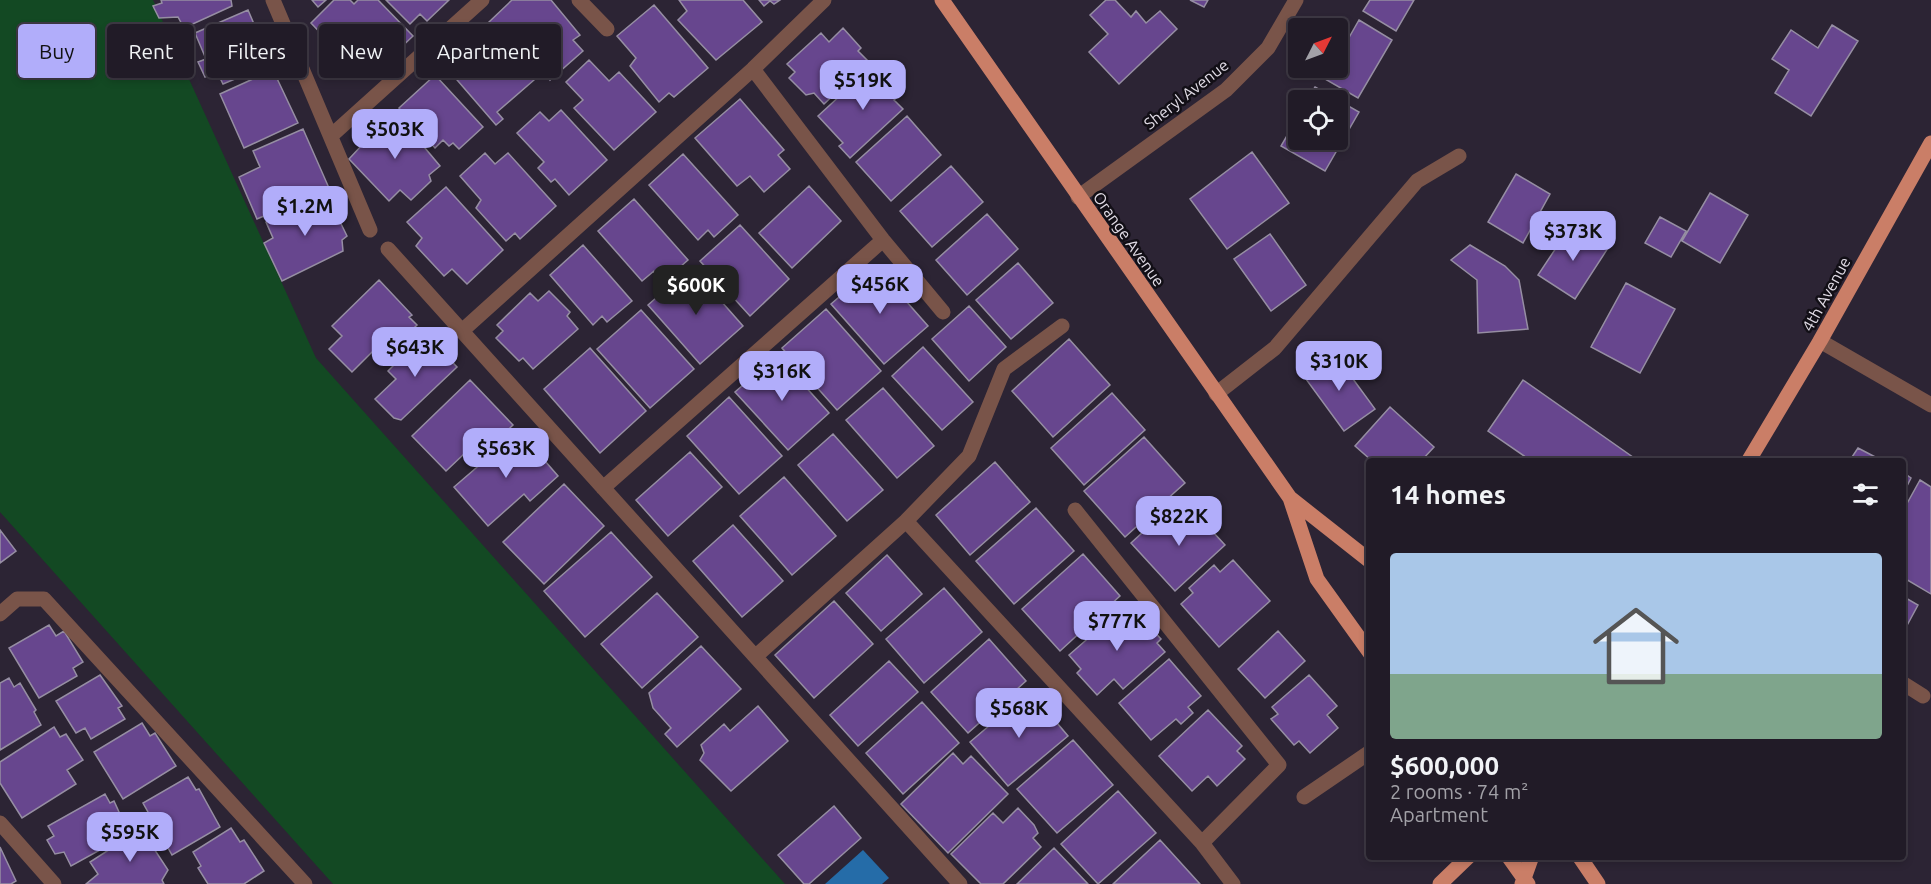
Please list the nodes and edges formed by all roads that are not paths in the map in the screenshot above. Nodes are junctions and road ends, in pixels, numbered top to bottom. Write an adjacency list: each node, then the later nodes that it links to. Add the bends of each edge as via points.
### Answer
1 (273, 0): 9 (street)
2 (482, 0): 9 (street)
3 (579, 0): 7 (street)
4 (824, 0): 8 (street)
5 (942, 0): 12 (main road, Orange Avenue)
6 (1296, 0): 12 (street, Sheryl Avenue, via 1268,48 1226,90)
7 (607, 29)
8 (753, 69): 14 (street); 18 (street)
9 (332, 135): 13 (street)
10 (1931, 143): 19 (main road, 4th Avenue)
11 (1459, 156): 20 (street, via 1417,180 1275,348)
12 (1078, 197): 20 (main road, Orange Avenue)
13 (370, 230)
14 (883, 240): 16 (street); 23 (street)
15 (388, 249): 18 (street)
16 (943, 312)
17 (1062, 326): 26 (street, via 1004,369 969,456)
18 (463, 330): 23 (street)
19 (1820, 341): 21 (street); 22 (main road, 4th Avenue)
20 (1216, 394): 24 (main road, Orange Avenue)
21 (1931, 405)
22 (1750, 458)
23 (603, 488): 30 (street)
24 (1290, 498): 27 (main road, Orange Avenue); 29 (main road, Orange Avenue, via 1317,579)
25 (1075, 510): 36 (street, via 1279,765)
26 (906, 520): 30 (street); 36 (street)
27 (1366, 558)
28 (0, 614): 43 (street, via 16,599 44,599)
29 (1366, 647)
30 (756, 656): 44 (street)
31 (1906, 685): 32 (street)
32 (1923, 696)
33 (1366, 755): 34 (street)
34 (1304, 797)
35 (0, 823): 42 (street)
36 (1202, 843): 45 (street)
37 (1465, 860): 46 (main road)
38 (1511, 860): 41 (main road)
39 (1531, 860): 41 (main road)
40 (1582, 860): 47 (main road)
41 (1525, 883)
42 (54, 884)
43 (305, 884)
44 (960, 884)
45 (1233, 884)
46 (1440, 884)
47 (1598, 884)

